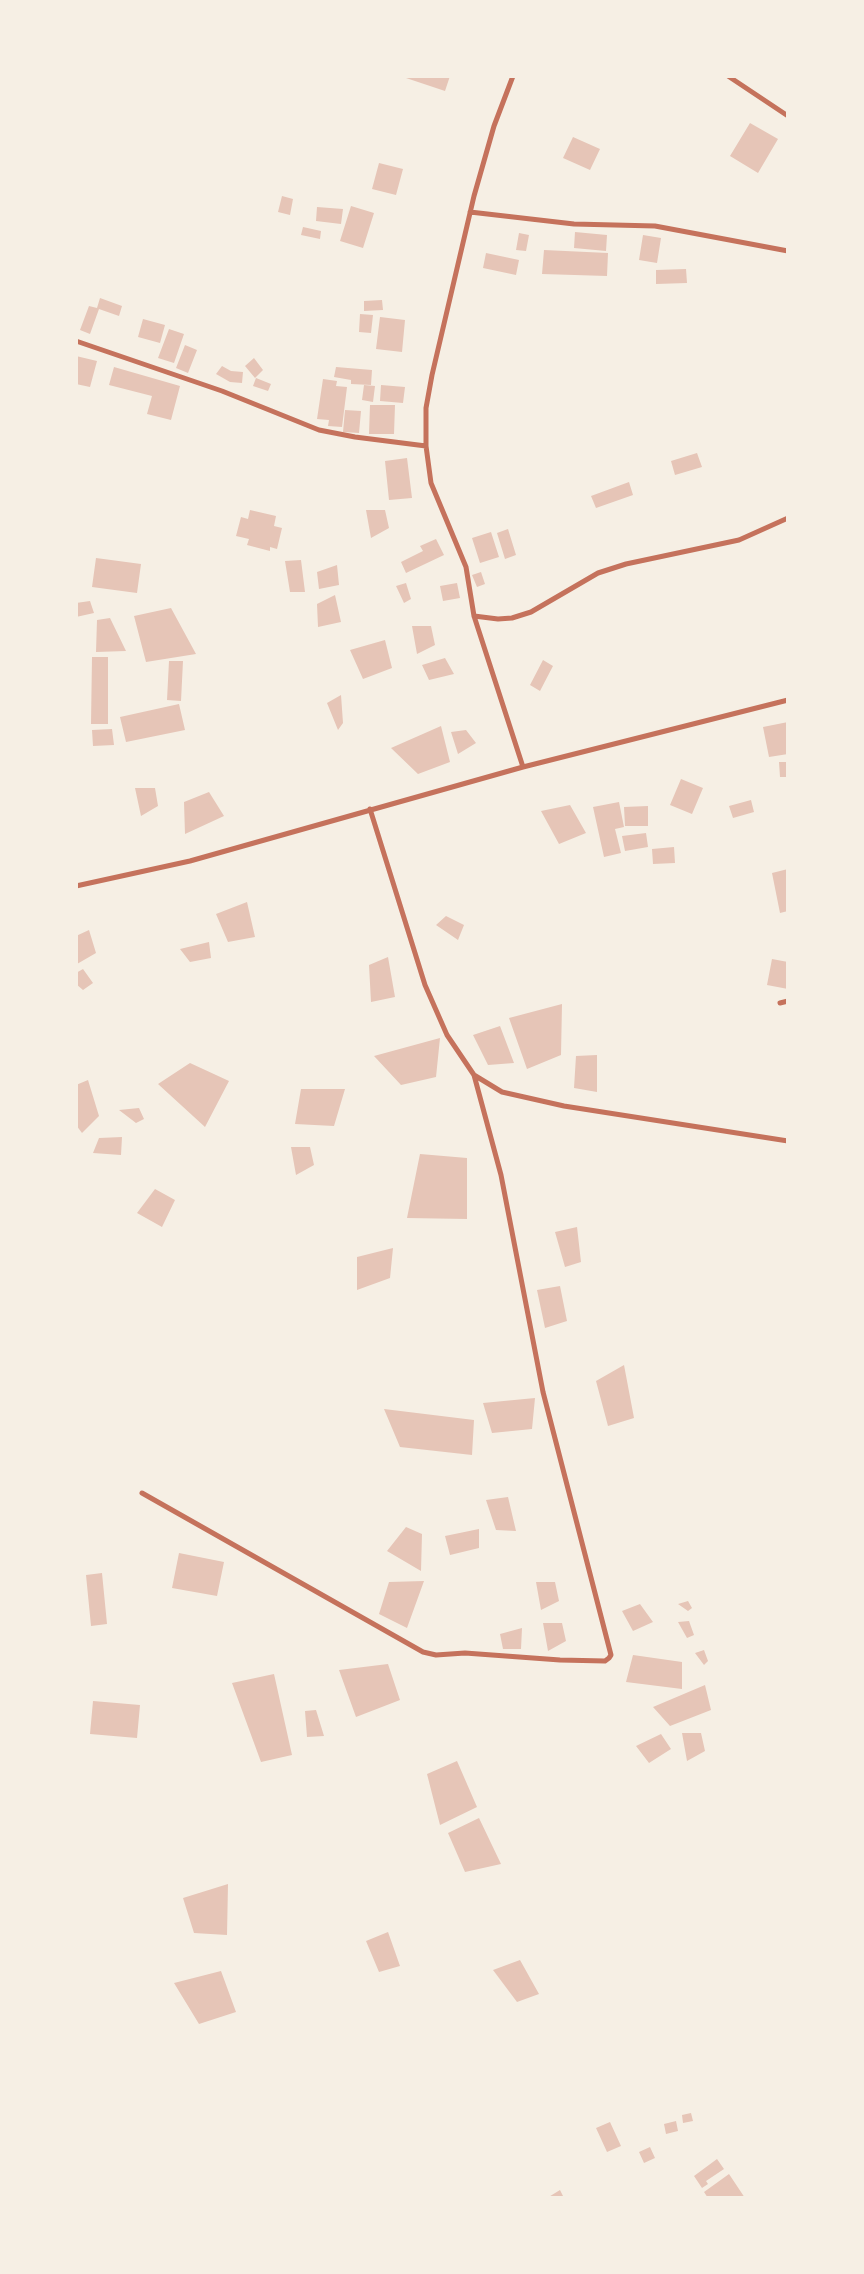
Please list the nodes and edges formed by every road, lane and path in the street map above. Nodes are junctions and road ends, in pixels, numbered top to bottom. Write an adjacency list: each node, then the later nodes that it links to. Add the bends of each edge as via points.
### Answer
1 (513, 76): 4 (street, via 494,126)
2 (728, 76): 3 (street)
3 (788, 116)
4 (470, 212): 5 (street, via 574,224 655,226); 7 (street, via 432,375 426,408)
5 (788, 251)
6 (76, 341): 7 (street, via 222,391 319,430)
7 (426, 446): 9 (street, via 431,483 466,567)
8 (788, 518): 9 (street, via 739,540 598,573 531,612 512,618)
9 (474, 616): 11 (street)
10 (788, 700): 11 (street)
11 (523, 767): 12 (street)
12 (370, 809): 13 (street, via 190,861); 16 (street, via 425,985 447,1035)
13 (76, 886)
14 (788, 1001): 15 (street)
15 (780, 1003)
16 (474, 1075): 17 (street, via 502,1092 564,1106); 18 (street, via 501,1175 544,1392 611,1655 609,1658 604,1661 560,1660 423,1652)
17 (788, 1141)
18 (142, 1493)

